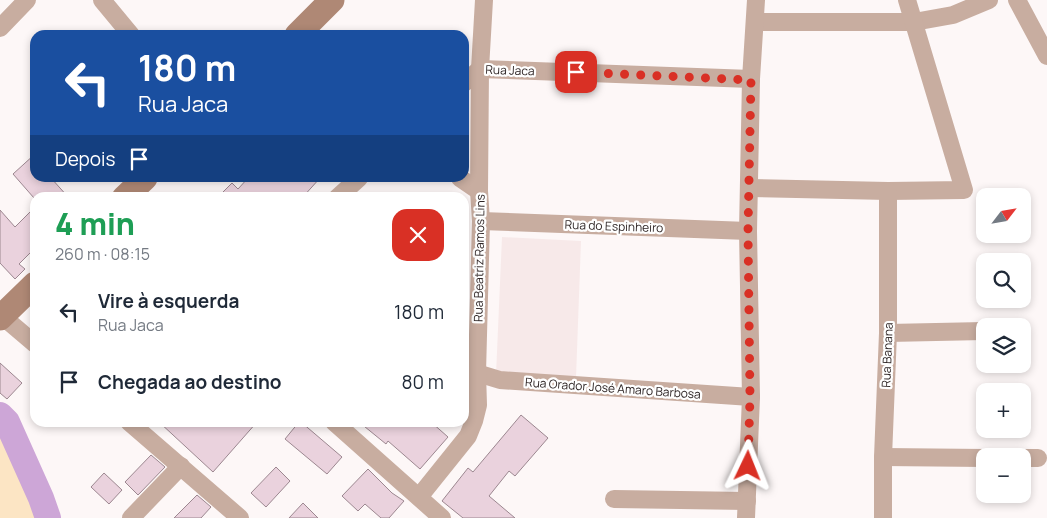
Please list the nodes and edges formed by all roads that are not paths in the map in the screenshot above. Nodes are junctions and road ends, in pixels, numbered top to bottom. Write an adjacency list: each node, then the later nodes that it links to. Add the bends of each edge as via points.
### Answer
1 (27, 0): 11 (street)
2 (102, 0): 12 (street)
3 (332, 0): 13 (street)
4 (484, 0): 15 (street, Rua Beatriz Ramos Lins)
5 (756, 0): 9 (street)
6 (906, 0): 10 (street)
7 (989, 0): 10 (street, via 953,15)
8 (1017, 0): 14 (street)
9 (756, 22): 10 (street); 17 (street)
10 (914, 22): 23 (street, via 964,190)
11 (0, 28)
12 (127, 30)
13 (302, 30)
14 (1047, 56)
15 (480, 69): 16 (street); 17 (street, Rua Jaca); 22 (street, Rua Beatriz Ramos Lins)
16 (469, 79)
17 (751, 80): 21 (street)
18 (141, 182): 24 (street)
19 (355, 182): 25 (street)
20 (466, 182): 22 (street)
21 (749, 188): 23 (street); 27 (street)
22 (479, 191): 26 (street, Rua Beatriz Ramos Lins)
23 (888, 191): 31 (street, Rua Banana)
24 (130, 192)
25 (344, 192)
26 (481, 221): 27 (street, Rua do Espinheiro); 33 (street, Rua Beatriz Ramos Lins)
27 (748, 231): 34 (street)
28 (30, 289): 29 (street)
29 (1, 317): 32 (street)
30 (976, 331): 31 (street)
31 (888, 333): 37 (street, Rua Banana)
32 (30, 340)
33 (470, 368): 34 (street, Rua Orador José Amaro Barbosa, via 500,380); 40 (street, Rua Beatriz Ramos Lins, via 478,405 474,421 468,436)
34 (750, 397): 42 (street)
35 (135, 427): 39 (street)
36 (340, 427): 40 (street)
37 (883, 457): 38 (street); 46 (street, Rua Banana)
38 (976, 458)
39 (181, 466): 43 (street); 44 (street)
40 (419, 497): 45 (street)
41 (614, 498): 42 (street)
42 (747, 510)
43 (131, 518)
44 (240, 518)
45 (442, 518)
46 (883, 518)

